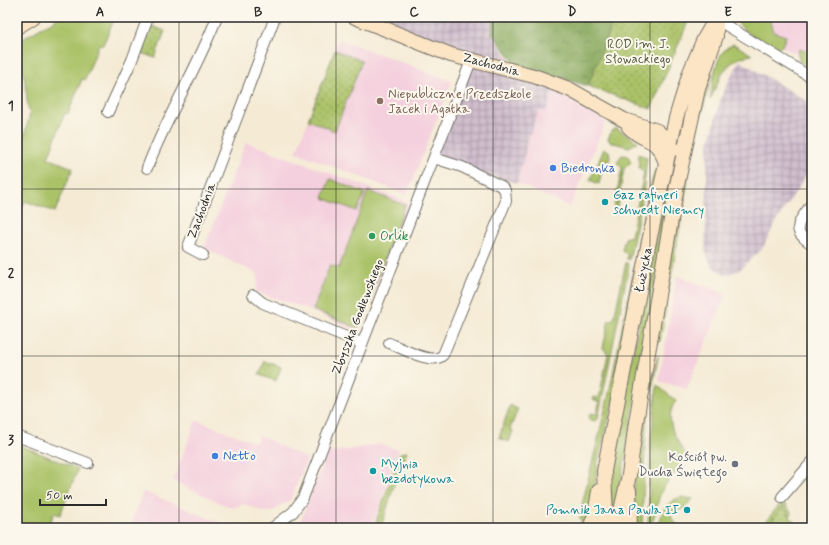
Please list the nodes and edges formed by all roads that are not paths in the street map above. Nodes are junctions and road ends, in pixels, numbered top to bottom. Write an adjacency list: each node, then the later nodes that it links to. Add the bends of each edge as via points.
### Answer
1 (33, 17): 7 (main road)
2 (148, 17): 10 (street)
3 (217, 17): 17 (street)
4 (275, 17): 21 (street, Zachodnia, via 188,247)
5 (355, 17): 8 (main road, Zachodnia)
6 (716, 18): 9 (street); 11 (main road, Łużycka, via 690,72); 12 (main road, Łużycka, via 716,36 698,89)
7 (17, 27)
8 (471, 60): 13 (main road, Zachodnia, via 534,76 568,89 624,120 632,130); 15 (street, Zbyszka Godlewskiego)
9 (812, 78)
10 (108, 112)
11 (676, 118): 13 (main road); 14 (main road, Łużycka)
12 (690, 123): 14 (main road, via 681,136); 19 (main road, Łużycka)
13 (656, 137): 14 (main road, Zachodnia); 16 (main road)
14 (670, 143): 16 (main road, Łużycka); 19 (main road, via 676,158 668,202)
15 (434, 158): 23 (street, Zbyszka Godlewskiego); 24 (street, via 462,167 501,186 506,190 506,201 443,356 435,360 427,359)
16 (666, 163): 28 (main road, Łużycka)
17 (147, 168)
18 (812, 203): 20 (street, via 799,225 798,232)
19 (671, 224): 29 (main road, Łużycka)
20 (812, 244)
21 (203, 255)
22 (253, 295): 23 (street, via 263,303)
23 (361, 343): 31 (street, Zbyszka Godlewskiego, via 303,498 294,512)
24 (389, 343)
25 (17, 436): 27 (street)
26 (812, 462): 30 (street)
27 (88, 463)
28 (604, 471): 32 (main road); 33 (main road, Łużycka)
29 (629, 475): 34 (main road, Łużycka); 35 (main road)
30 (782, 497)
31 (272, 528)
32 (590, 528)
33 (605, 528)
34 (617, 528)
35 (630, 528)

